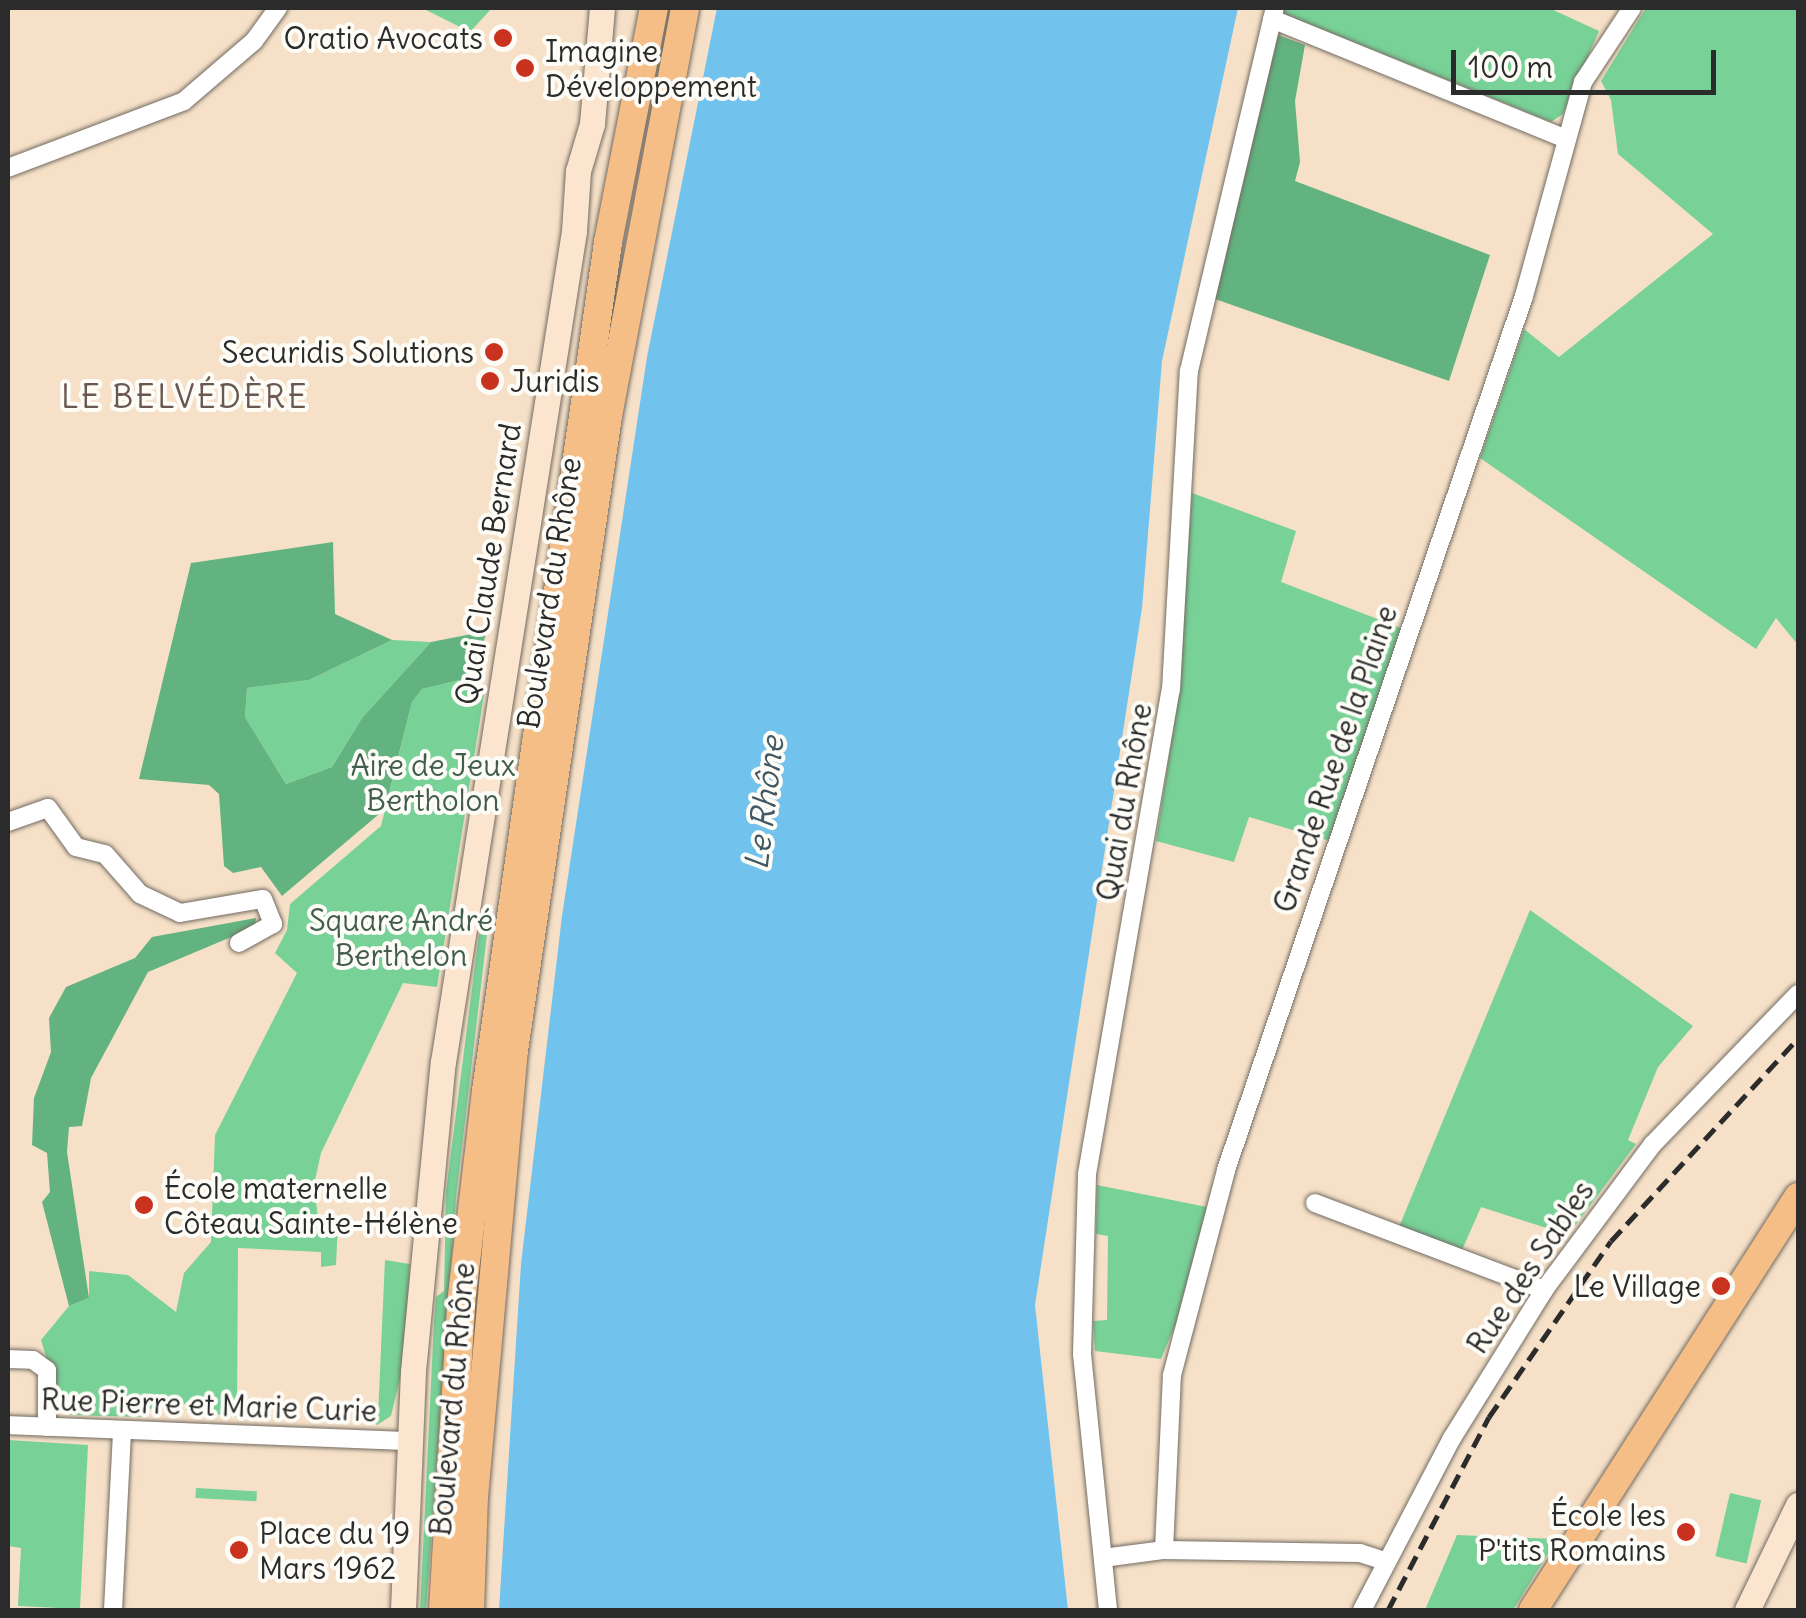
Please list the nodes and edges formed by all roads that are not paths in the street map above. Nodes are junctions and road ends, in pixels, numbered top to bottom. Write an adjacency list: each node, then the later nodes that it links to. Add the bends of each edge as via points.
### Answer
1 (278, 8): 8 (street, via 254,41 184,101)
2 (602, 8): 20 (main road, Quai Claude Bernard, via 592,124 578,171 574,231 443,1062)
3 (654, 8): 27 (main road, Boulevard du Rhône, via 608,242 489,1072 461,1304)
4 (684, 8): 28 (main road, Boulevard du Rhône, via 608,416 514,1056)
5 (1632, 8): 7 (street, Grande Rue de la Plaine, via 1590,66)
6 (1274, 13): 7 (street); 23 (street, Quai du Rhône, via 1189,370 1171,690 1088,1174 1082,1354)
7 (1564, 138): 22 (street, Grande Rue de la Plaine, via 1524,296 1226,1170 1172,1375)
8 (8, 168)
9 (8, 822): 10 (street, via 48,808 76,847 105,854 140,894 180,913 264,899 273,924)
10 (240, 943)
11 (1798, 994): 15 (street, Rue des Sables, via 1653,1144)
12 (1798, 1197): 14 (main road)
13 (1316, 1203): 15 (street)
14 (1789, 1227): 31 (main road)
15 (1544, 1290): 24 (street, Rue des Sables, via 1460,1423)
16 (8, 1360): 18 (street, via 33,1360 46,1370)
17 (8, 1425): 18 (street, Rue Pierre et Marie Curie)
18 (47, 1427): 19 (street, Rue Pierre et Marie Curie)
19 (122, 1430): 20 (street, Rue Pierre et Marie Curie); 25 (street)
20 (409, 1440): 26 (main road, Quai Claude Bernard)
21 (1798, 1505): 32 (main road)
22 (1164, 1550): 23 (street); 24 (street, via 1360,1553)
23 (1103, 1558): 29 (street, Quai du Rhône)
24 (1386, 1561): 30 (street, Rue des Sables)
25 (114, 1610)
26 (403, 1610)
27 (442, 1610)
28 (470, 1610)
29 (1108, 1610)
30 (1362, 1610)
31 (1533, 1610)
32 (1748, 1610)

